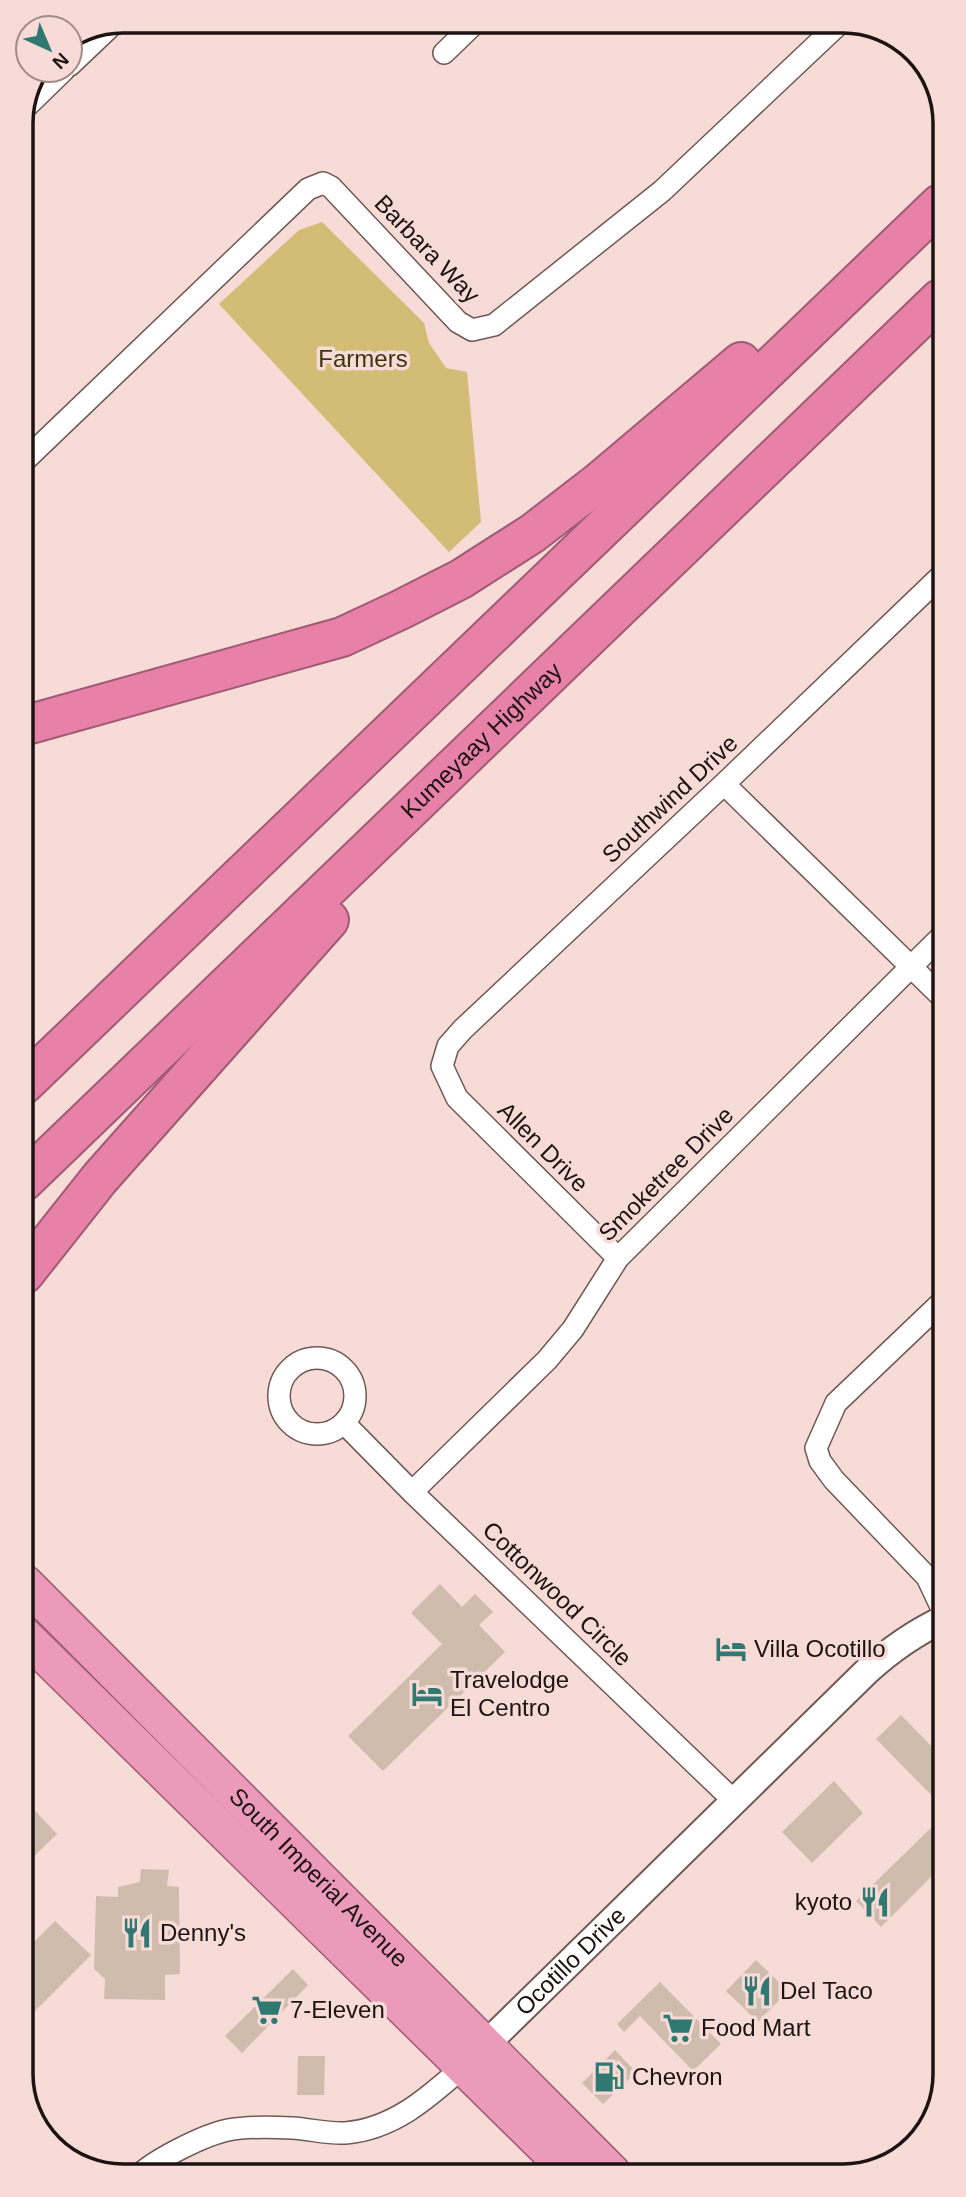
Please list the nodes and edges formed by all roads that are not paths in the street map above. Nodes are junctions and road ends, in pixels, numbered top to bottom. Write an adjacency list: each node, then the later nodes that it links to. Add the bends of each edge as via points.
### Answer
1 (465, 33): 5 (street)
2 (829, 33): 9 (street, Barbara Way, via 662,191 494,325 472,330 458,322 331,187 323,183 308,189)
3 (100, 37): 4 (street)
4 (84, 52)
5 (444, 53)
6 (933, 211): 7 (highway)
7 (900, 242): 12 (highway, via 845,270 598,482 533,533 461,579 342,637); 18 (highway)
8 (933, 306): 11 (highway, Kumeyaay Highway)
9 (33, 452)
10 (933, 584): 13 (street, Southwind Drive)
11 (604, 624): 19 (highway, Kumeyaay Highway); 21 (highway, via 560,685 318,931 100,1178)
12 (33, 723)
13 (724, 785): 15 (street); 17 (street, Southwind Drive, via 463,1029 449,1046)
14 (933, 944): 15 (street, Smoketree Drive)
15 (911, 965): 16 (street); 20 (street, Smoketree Drive)
16 (933, 988)
17 (442, 1066): 20 (street, Allen Drive, via 457,1098)
18 (33, 1075)
19 (33, 1172)
20 (618, 1258): 24 (street, Smoketree Drive, via 573,1329 547,1360)
21 (33, 1263)
22 (933, 1311): 25 (street, via 836,1403 816,1448 834,1480 927,1577)
23 (344, 1423): 24 (street, Cottonwood Circle)
24 (412, 1492): 29 (street, Cottonwood Circle)
25 (933, 1590)
26 (33, 1591): 30 (highway, South Imperial Avenue)
27 (933, 1624): 29 (street, Ocotillo Drive, via 888,1652)
28 (33, 1643): 30 (highway, South Imperial Avenue)
29 (734, 1801): 30 (street, Ocotillo Drive)
30 (474, 2056): 31 (street, Ocotillo Drive, via 425,2101 370,2128 345,2133 295,2128 227,2130); 32 (highway, South Imperial Avenue); 33 (highway, South Imperial Avenue)
31 (156, 2164)
32 (564, 2164)
33 (602, 2164)

